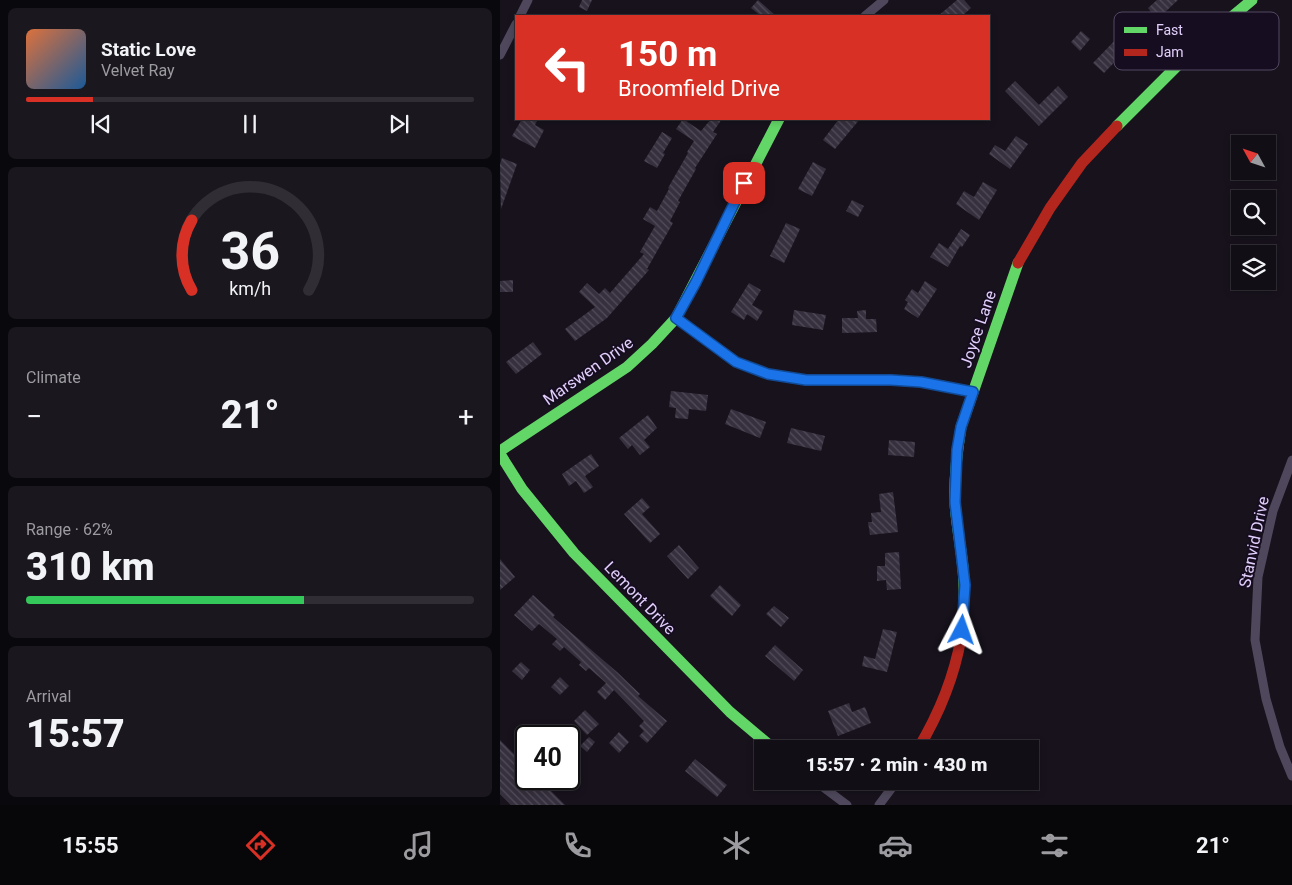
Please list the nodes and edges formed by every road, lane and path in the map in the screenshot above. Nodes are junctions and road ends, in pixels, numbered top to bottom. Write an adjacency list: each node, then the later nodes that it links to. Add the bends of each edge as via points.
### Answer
1 (528, 0): 5 (street)
2 (884, 0): 6 (street)
3 (1252, 0): 4 (street, Joyce Lane)
4 (1238, 12)
5 (520, 15)
6 (867, 15)
7 (515, 26): 8 (street)
8 (500, 55)
9 (1173, 70): 12 (street, Joyce Lane, via 1082,163 1050,208 1019,261)
10 (778, 120): 11 (street, Marswen Drive)
11 (676, 318): 12 (street, via 736,362 768,374 806,380 921,382); 13 (street, Marswen Drive, via 626,367)
12 (973, 392): 16 (street, Joyce Lane, via 957,450 955,502 965,585 961,636 949,687)
13 (500, 452): 15 (street, Lemont Drive, via 522,489 574,553 730,712)
14 (1292, 460): 17 (street, Stanvid Drive, via 1273,511 1258,577 1255,640 1266,699)
15 (763, 740)
16 (923, 740)
17 (1292, 776)
18 (827, 790): 20 (street)
19 (890, 790): 21 (street)
20 (847, 805)
21 (879, 805)

